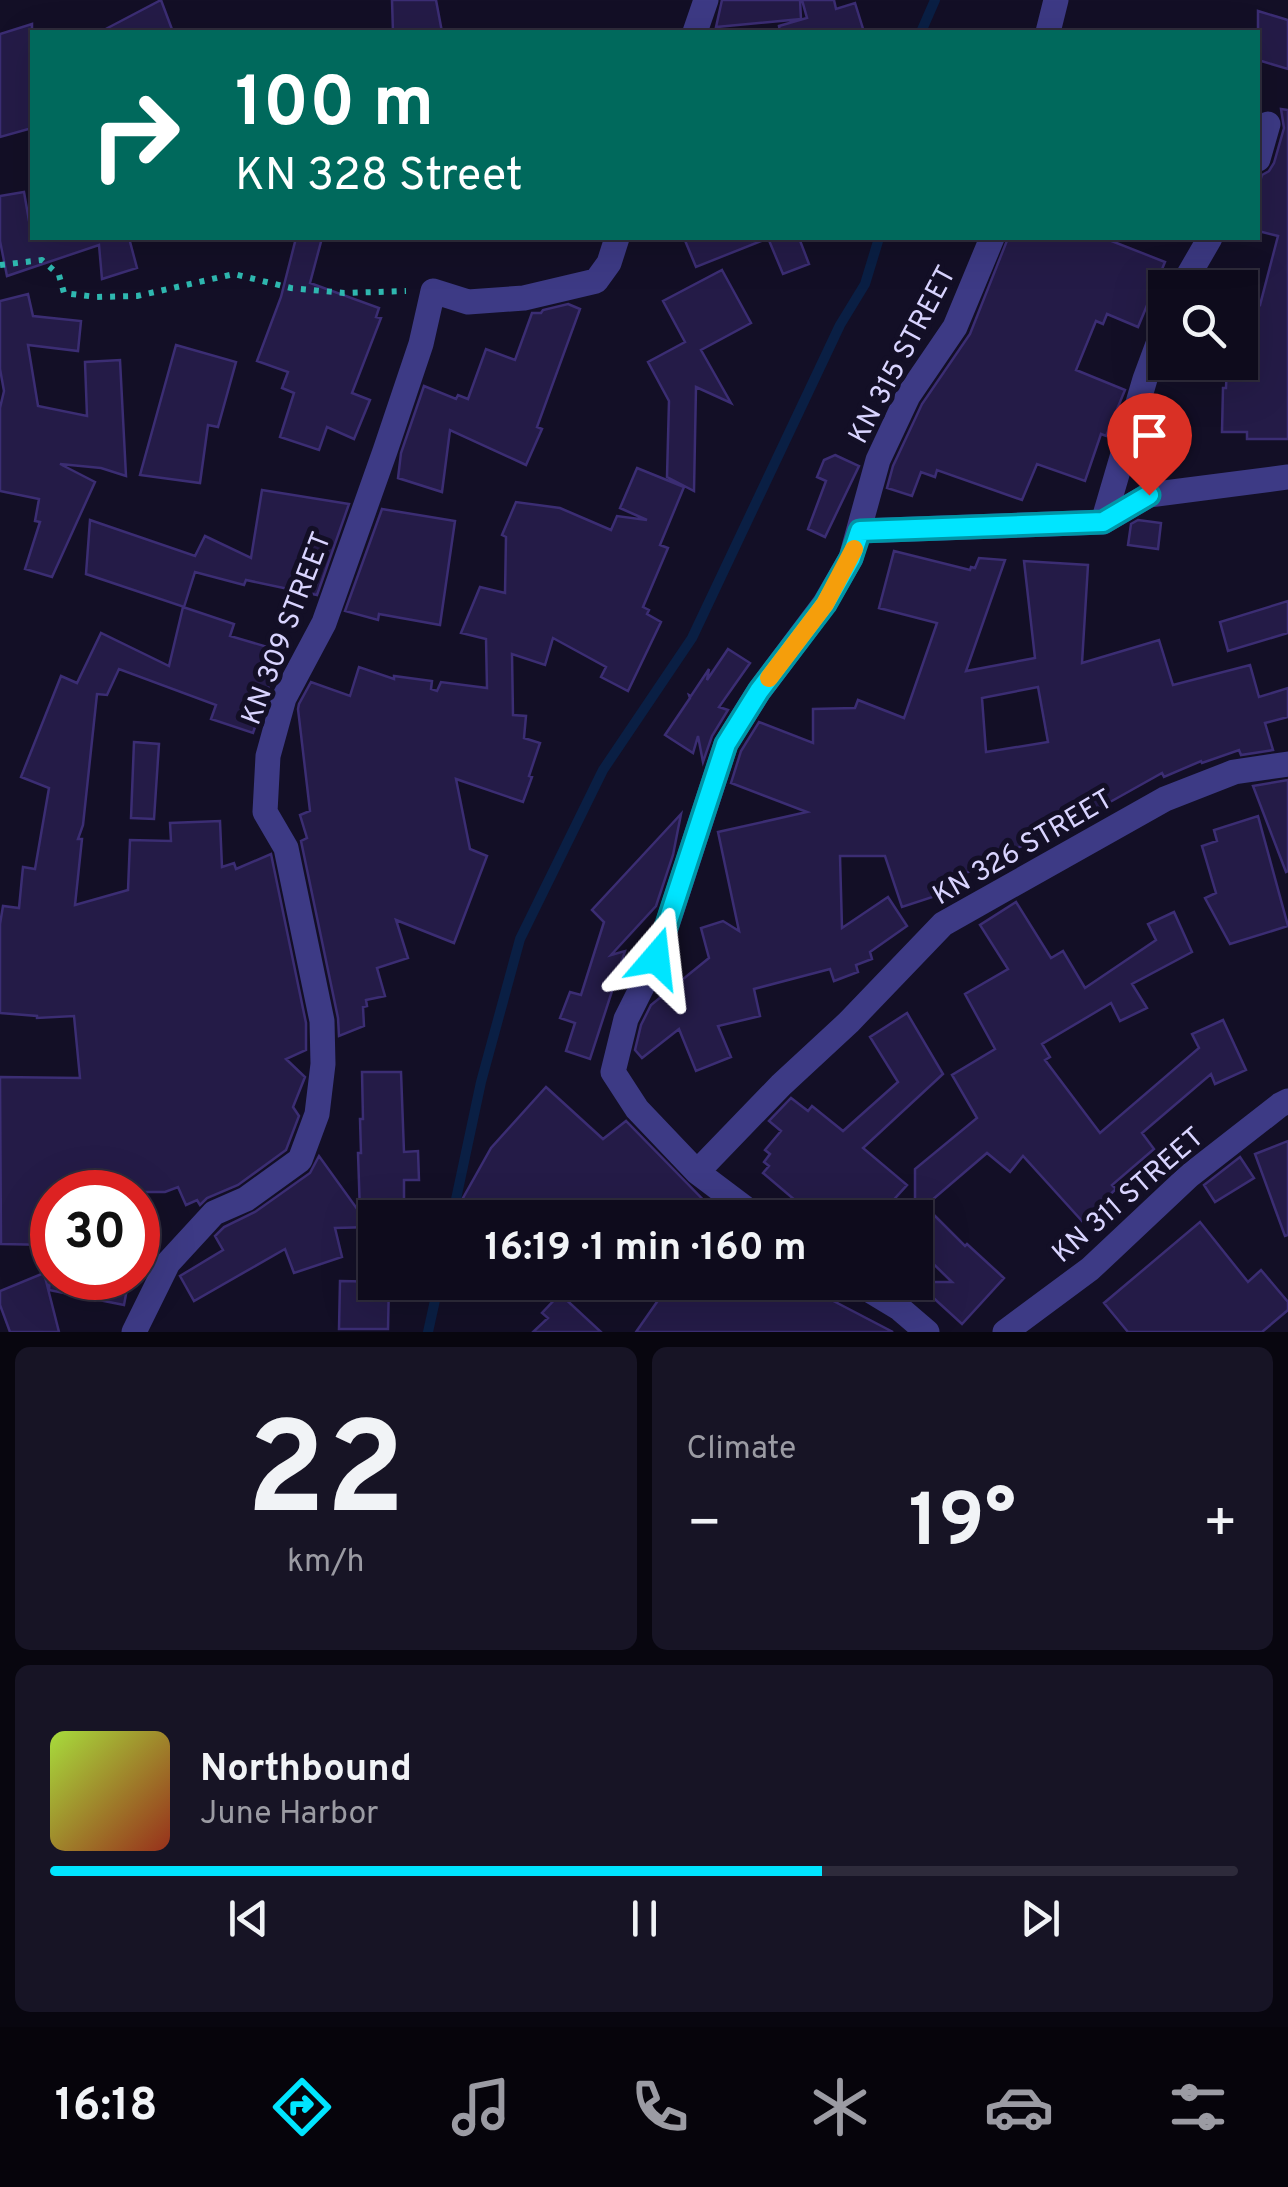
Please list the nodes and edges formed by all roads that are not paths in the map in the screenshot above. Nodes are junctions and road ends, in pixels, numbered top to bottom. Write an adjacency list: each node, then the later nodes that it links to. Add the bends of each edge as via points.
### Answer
1 (706, 0): 3 (street)
2 (1056, 0): 4 (street)
3 (696, 30)
4 (1048, 30)
5 (1271, 123): 6 (street)
6 (1260, 153)
7 (616, 240): 20 (street, KN 309 STREET, via 596,281 524,298 468,302 432,291 385,451 324,623 284,698 268,756 265,812 286,848 322,1021 317,1114 300,1160 214,1213 168,1263)
8 (991, 240): 14 (street, KN 315 STREET, via 956,327 908,396 878,460)
9 (1209, 240): 10 (street)
10 (1191, 270)
11 (1148, 370): 13 (street)
12 (1288, 477): 13 (street, via 1149,495)
13 (1103, 522): 14 (street)
14 (860, 531): 17 (street, KN 315 STREET, via 825,604 726,744 612,1072)
15 (1288, 764): 17 (street, KN 326 STREET, via 1234,772 1165,800 943,924)
16 (1288, 1101): 22 (street, KN 311 STREET)
17 (697, 1172): 18 (street, KN 315 STREET)
18 (734, 1200)
19 (885, 1300): 21 (street)
20 (134, 1332)
21 (927, 1332)
22 (1006, 1332)

